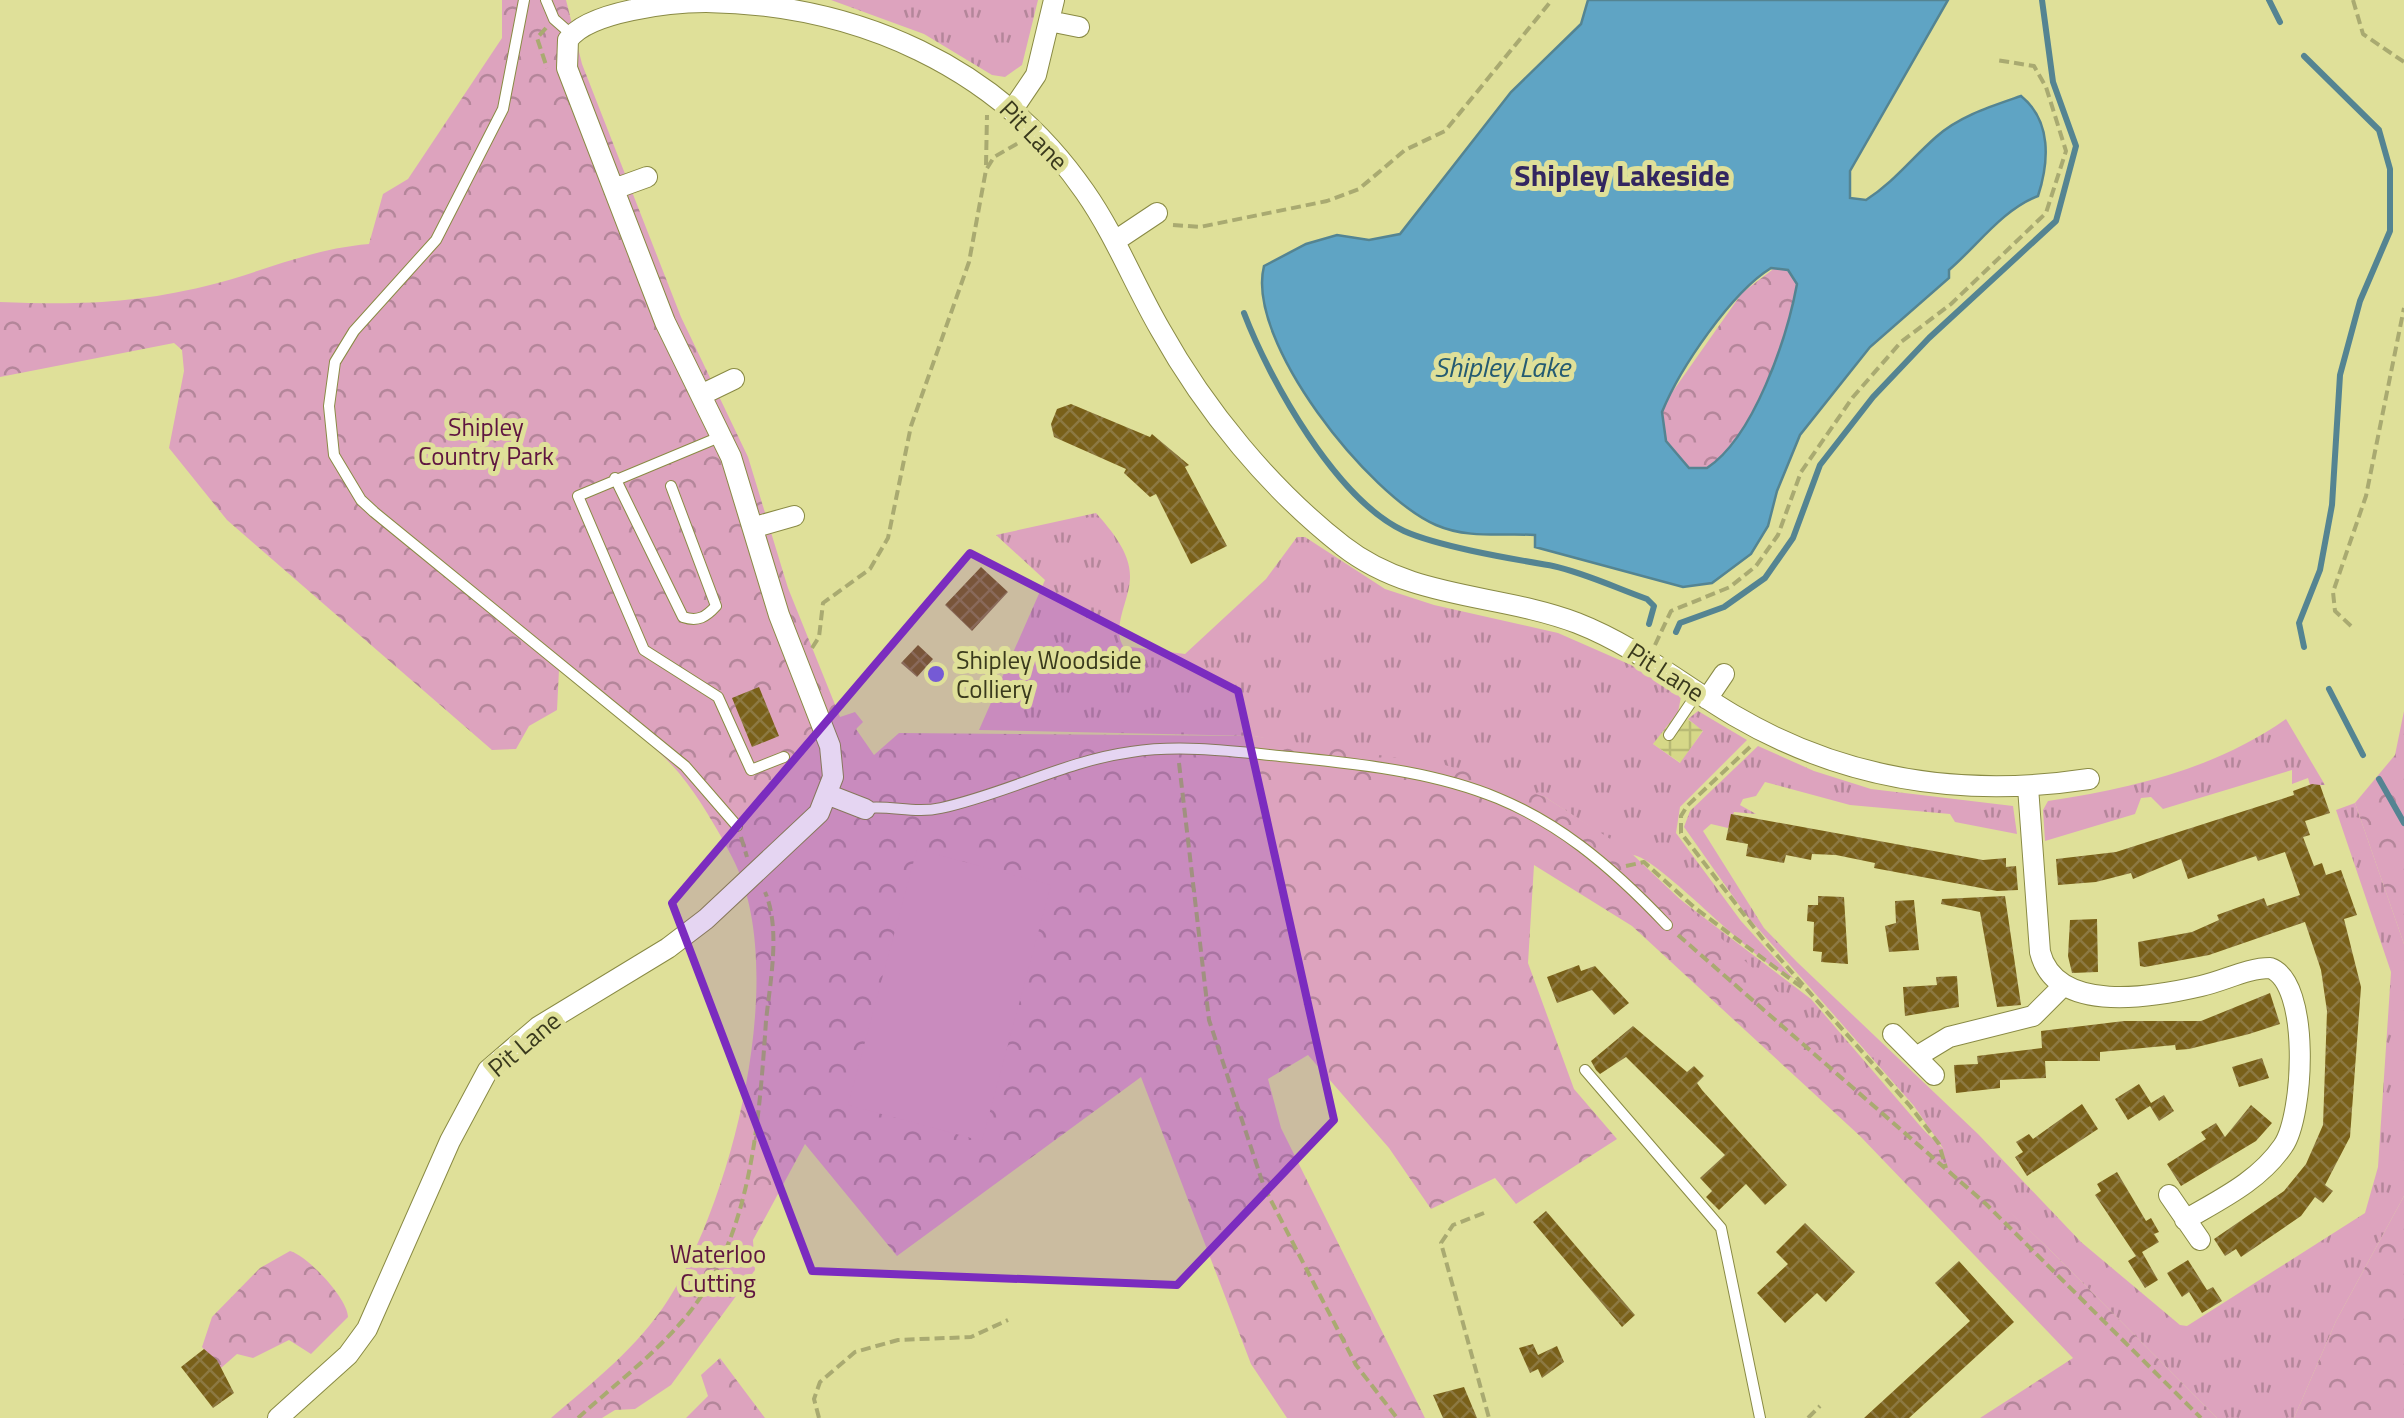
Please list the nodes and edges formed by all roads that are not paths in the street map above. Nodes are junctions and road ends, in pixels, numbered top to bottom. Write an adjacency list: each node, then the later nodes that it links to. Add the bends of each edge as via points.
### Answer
1 (524, 0): 27 (lane, via 503,109 436,240 339,352 329,406 334,454 374,512 685,766)
2 (546, 0): 6 (lane)
3 (696, 1): 6 (street, Pit Lane, via 628,12); 7 (street, Pit Lane, via 777,6 860,24 928,53)
4 (1051, 10): 5 (street); 7 (street, via 1036,75)
5 (1079, 27)
6 (571, 34): 9 (street, via 564,50 567,68)
7 (1013, 110): 11 (street, Pit Lane, via 1081,186)
8 (647, 177): 9 (street)
9 (614, 190): 13 (street, via 665,322)
10 (1157, 213): 11 (street)
11 (1116, 241): 20 (street, Pit Lane, via 1191,380 1269,476 1331,537 1412,583 1563,618 1649,658)
12 (734, 379): 13 (street)
13 (703, 394): 14 (street)
14 (722, 436): 15 (lane); 18 (street)
15 (615, 478): 16 (lane, via 683,617 694,620 716,606); 22 (lane, via 578,496 644,650 718,697 752,770)
16 (671, 486)
17 (794, 516): 18 (street)
18 (754, 527): 25 (street, via 830,746)
19 (1724, 674): 20 (street)
20 (1703, 695): 21 (lane); 24 (street, Pit Lane, via 1761,731 1876,775 1939,786)
21 (1669, 736)
22 (784, 757)
23 (2089, 778): 24 (street, Pit Lane)
24 (2028, 787): 29 (street, via 2040,952)
25 (829, 795): 26 (street); 37 (street, Pit Lane, via 811,822 680,940 538,1027 494,1063 457,1126 368,1330)
26 (865, 808): 28 (lane, via 924,812 1092,758 1178,748 1438,776 1516,804 1580,842)
27 (737, 826)
28 (1667, 925)
29 (2063, 986): 31 (street, via 2033,1016 1950,1037); 35 (street, via 2098,995 2176,991 2262,968 2289,982 2298,1020 2290,1134 2261,1172)
30 (1893, 1034): 31 (street)
31 (1916, 1057): 33 (street)
32 (1585, 1070): 38 (lane, via 1721,1228)
33 (1934, 1075)
34 (2168, 1195): 35 (street)
35 (2186, 1220): 36 (street)
36 (2200, 1240)
37 (278, 1418)
38 (1760, 1418)

